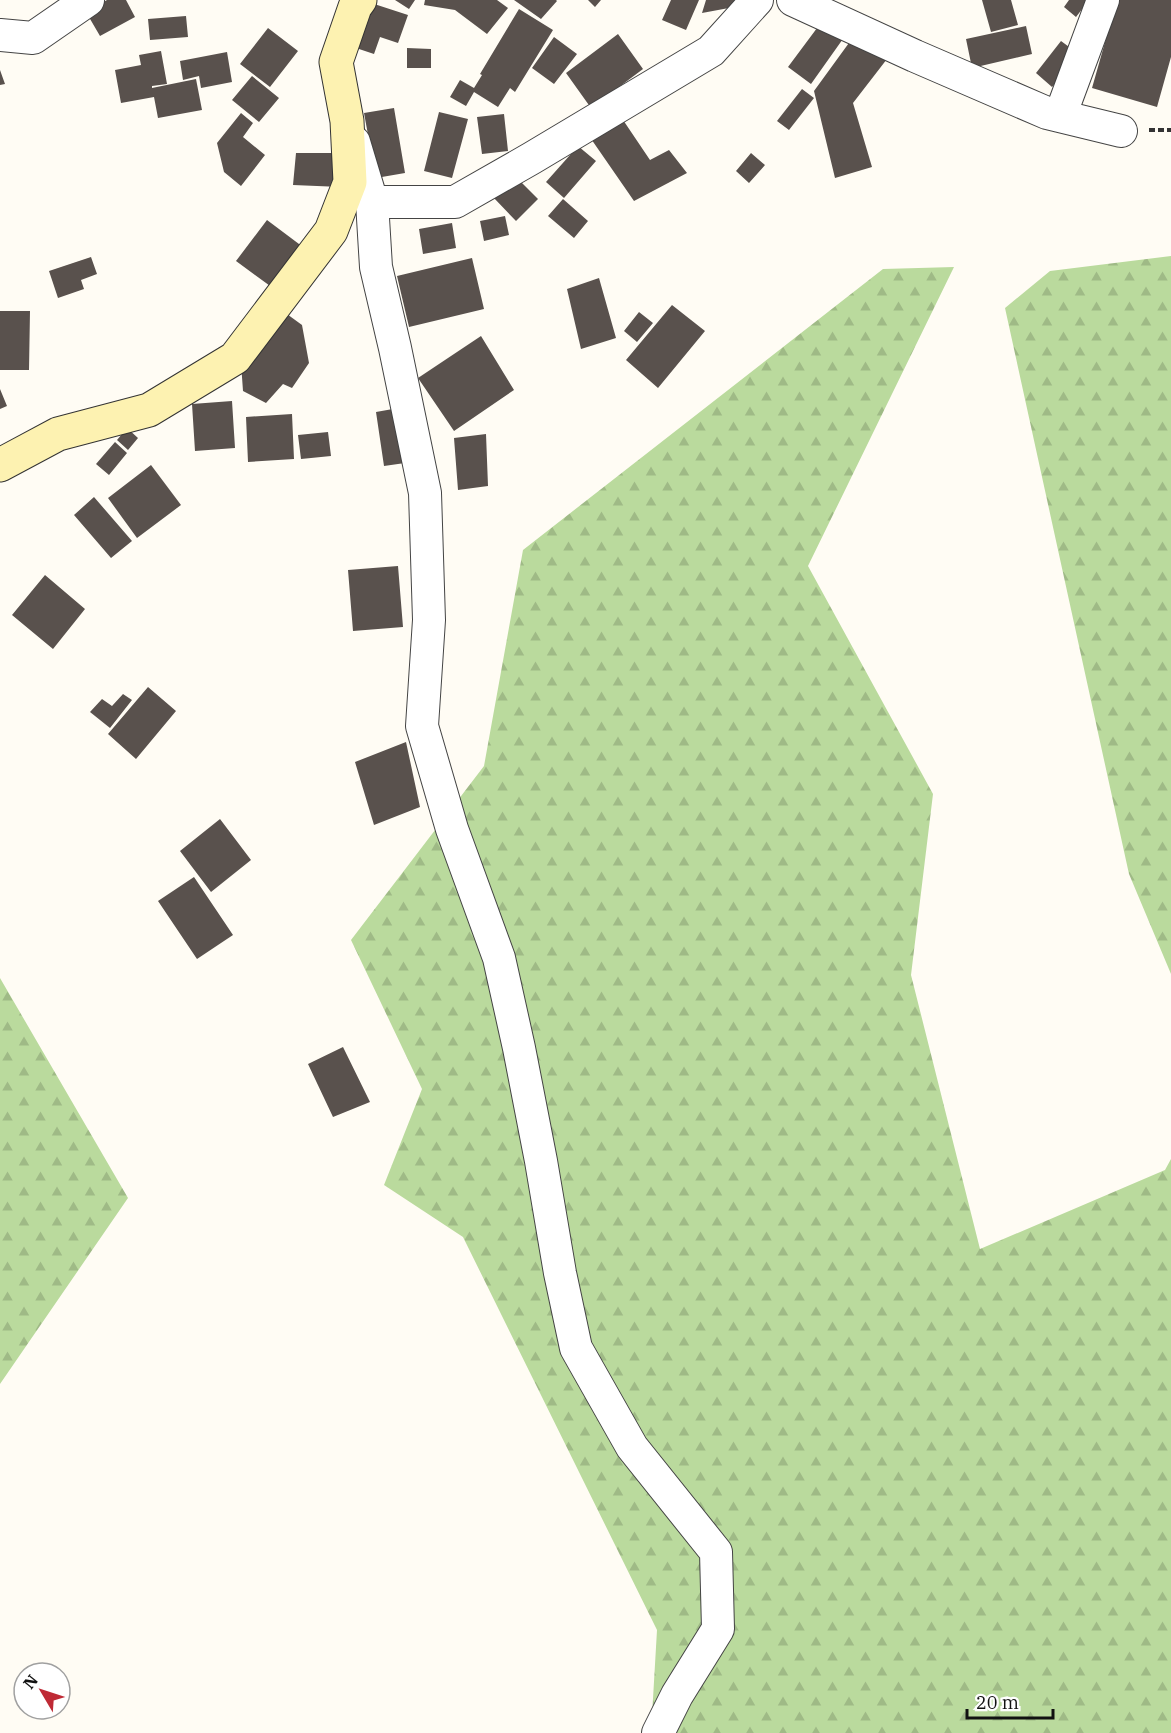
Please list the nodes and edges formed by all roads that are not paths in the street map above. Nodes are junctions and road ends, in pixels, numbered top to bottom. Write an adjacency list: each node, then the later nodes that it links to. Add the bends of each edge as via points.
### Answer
1 (88, 0): 6 (street, via 33,38)
2 (360, 0): 8 (street, via 336,62)
3 (757, 0): 10 (street, via 711,51 454,202)
4 (793, 0): 7 (street)
5 (1103, 0): 7 (street)
6 (0, 34)
7 (1060, 117): 9 (street)
8 (347, 121): 10 (street); 11 (street, via 350,182 331,231 235,358 150,410 58,434)
9 (1122, 131)
10 (372, 202): 12 (street, via 376,267 424,493 429,620 422,726 452,829 499,958 576,1348 632,1447 716,1552 718,1629)
11 (0, 465)
12 (658, 1733)

